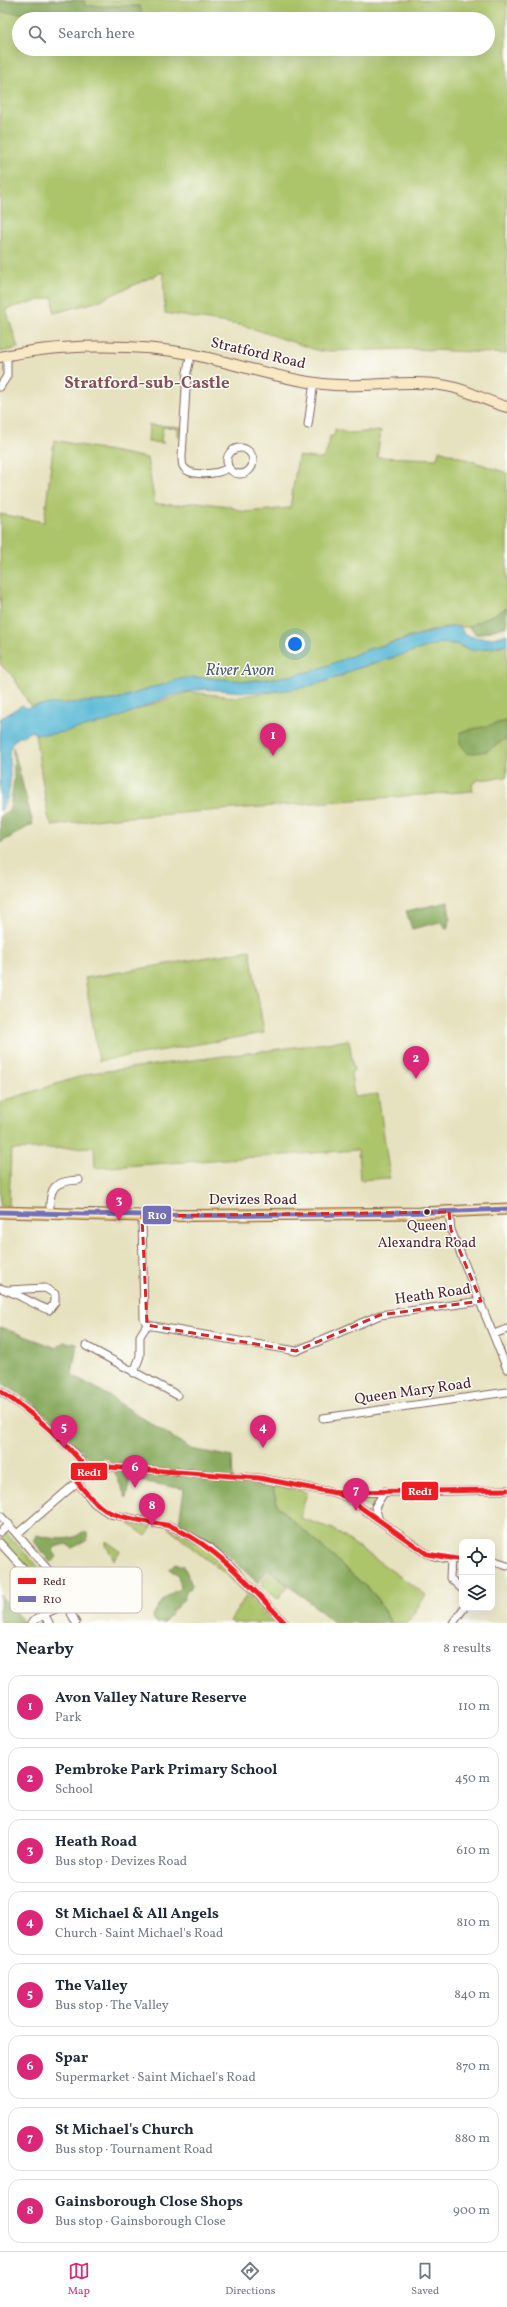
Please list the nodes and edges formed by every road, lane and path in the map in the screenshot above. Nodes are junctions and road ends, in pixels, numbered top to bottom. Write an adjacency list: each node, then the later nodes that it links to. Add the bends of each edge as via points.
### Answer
1 (191, 354): 2 (street, Stratford Road, via 110,347); 3 (street, Stratford Road, via 281,377); 7 (street, via 187,372 183,466 188,471 196,473 220,473)
2 (4, 356): 4 (street, via 7,376)
3 (314, 382): 5 (street, Stratford Road, via 346,386 448,386); 6 (street)
4 (0, 387)
5 (507, 408)
6 (308, 425)
7 (228, 468)
8 (79, 1180): 12 (street, via 66,1180 56,1184 50,1195)
9 (507, 1209): 11 (main road, Devizes Road)
10 (0, 1212): 12 (main road, Devizes Road)
11 (449, 1212): 13 (main road, Devizes Road); 16 (street, via 451,1230)
12 (50, 1213): 13 (main road, Devizes Road)
13 (142, 1216): 17 (street, via 144,1318)
14 (0, 1288): 15 (street)
15 (8, 1290): 15 (street, via 49,1310 55,1302 55,1294 45,1288)
16 (481, 1301): 17 (street, Heath Road, via 380,1316 296,1350); 19 (street)
17 (147, 1325): 22 (street, via 140,1336 140,1356)
18 (507, 1329): 19 (street)
19 (494, 1334): 21 (street)
20 (86, 1346): 22 (street)
21 (507, 1369)
22 (134, 1373): 25 (street, via 160,1384)
23 (0, 1391): 27 (street, via 37,1417 74,1453)
24 (507, 1392): 26 (street, Queen Mary Road)
25 (177, 1395)
26 (323, 1418)
27 (89, 1472): 28 (street); 31 (street, via 108,1467 259,1478)
28 (77, 1482): 36 (street); 51 (street, via 104,1511 120,1517 173,1526 209,1546)
29 (507, 1490): 30 (street)
30 (385, 1491): 31 (street); 33 (street, via 375,1507)
31 (336, 1493): 33 (street)
32 (0, 1515): 34 (street)
33 (379, 1520): 38 (street, via 427,1554)
34 (9, 1524): 35 (street); 36 (street)
35 (0, 1532)
36 (17, 1534): 43 (street)
37 (0, 1543): 42 (street)
38 (451, 1559): 39 (street); 44 (street, via 450,1578)
39 (459, 1560)
40 (495, 1562): 41 (street)
41 (507, 1566)
42 (22, 1567)
43 (46, 1567)
44 (459, 1586)
45 (462, 1611): 52 (street)
46 (71, 1613): 50 (street)
47 (44, 1614): 48 (street); 49 (street)
48 (31, 1623)
49 (49, 1623)
50 (76, 1623)
51 (285, 1623)
52 (452, 1623)

